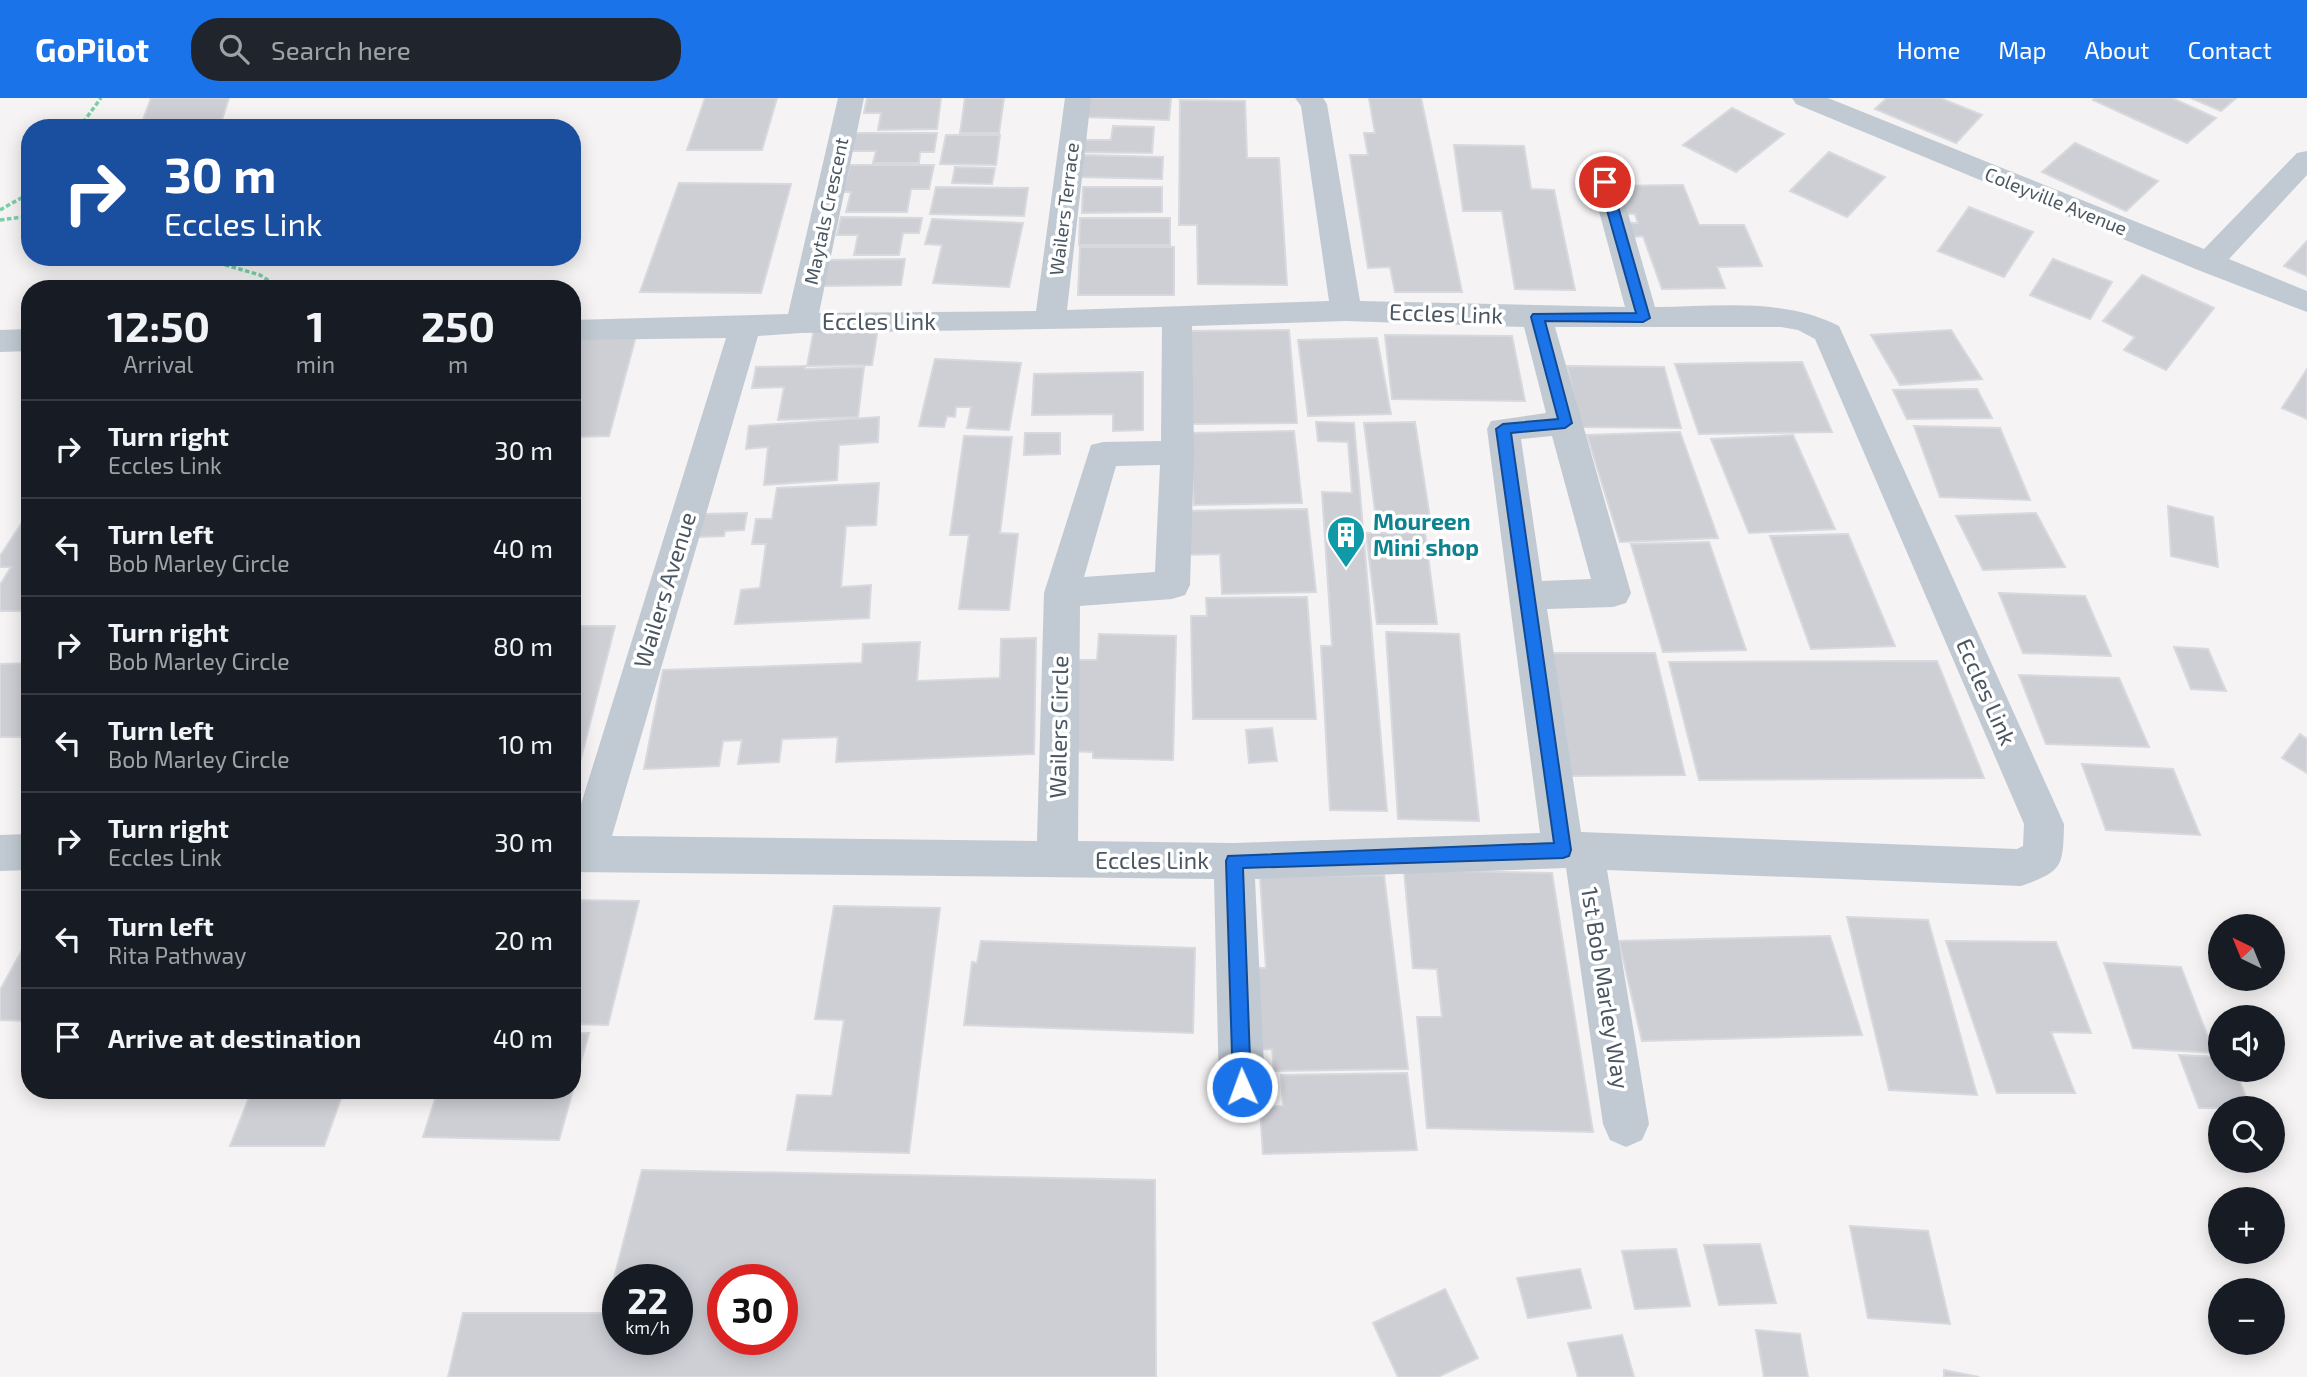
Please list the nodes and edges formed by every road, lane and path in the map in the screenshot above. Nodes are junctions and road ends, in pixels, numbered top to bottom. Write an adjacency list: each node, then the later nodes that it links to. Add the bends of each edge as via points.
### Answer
1 (101, 98): 6 (path)
2 (851, 98): 22 (street, Maytals Crescent)
3 (1078, 98): 21 (street, Wailers Terrace)
4 (1308, 98): 17 (street, via 1314,104)
5 (1807, 98): 13 (street, Coleyville Avenue)
6 (86, 119)
7 (2307, 159): 13 (street)
8 (1605, 182): 20 (street)
9 (21, 198): 10 (path)
10 (0, 210)
11 (21, 217): 12 (path)
12 (0, 220)
13 (2208, 263): 16 (street, Coleyville Avenue)
14 (229, 266): 15 (path)
15 (268, 280)
16 (2307, 302)
17 (1346, 311): 18 (street, Eccles Link); 19 (street, Eccles Link)
18 (1177, 316): 21 (street, Eccles Link); 28 (street)
19 (1537, 317): 20 (street, Eccles Link); 27 (street)
20 (1643, 318): 33 (street, Eccles Link, via 1781,317 1805,321 1828,333 2044,824 2043,856 2021,867)
21 (1050, 321): 22 (street, Eccles Link)
22 (801, 323): 23 (street, Eccles Link)
23 (745, 327): 24 (street, Eccles Link); 31 (street, Wailers Avenue)
24 (581, 330)
25 (21, 340): 26 (street)
26 (0, 341)
27 (1565, 423): 30 (street, 1st Bob Marley Way, via 1503,429); 30 (street, via 1613,593)
28 (1177, 453): 29 (street, Wailers Circle, via 1103,454); 29 (street, via 1172,585)
29 (1062, 593): 36 (street, Wailers Circle)
30 (1528, 595): 33 (street, 1st Bob Marley Way)
31 (581, 848)
32 (21, 852): 34 (street)
33 (1574, 852): 37 (street, Eccles Link); 39 (street, 1st Bob Marley Way)
34 (0, 853)
35 (581, 854): 36 (street, Eccles Link)
36 (1057, 861): 37 (street, Eccles Link)
37 (1234, 861): 38 (street)
38 (1242, 1087)
39 (1626, 1124)

